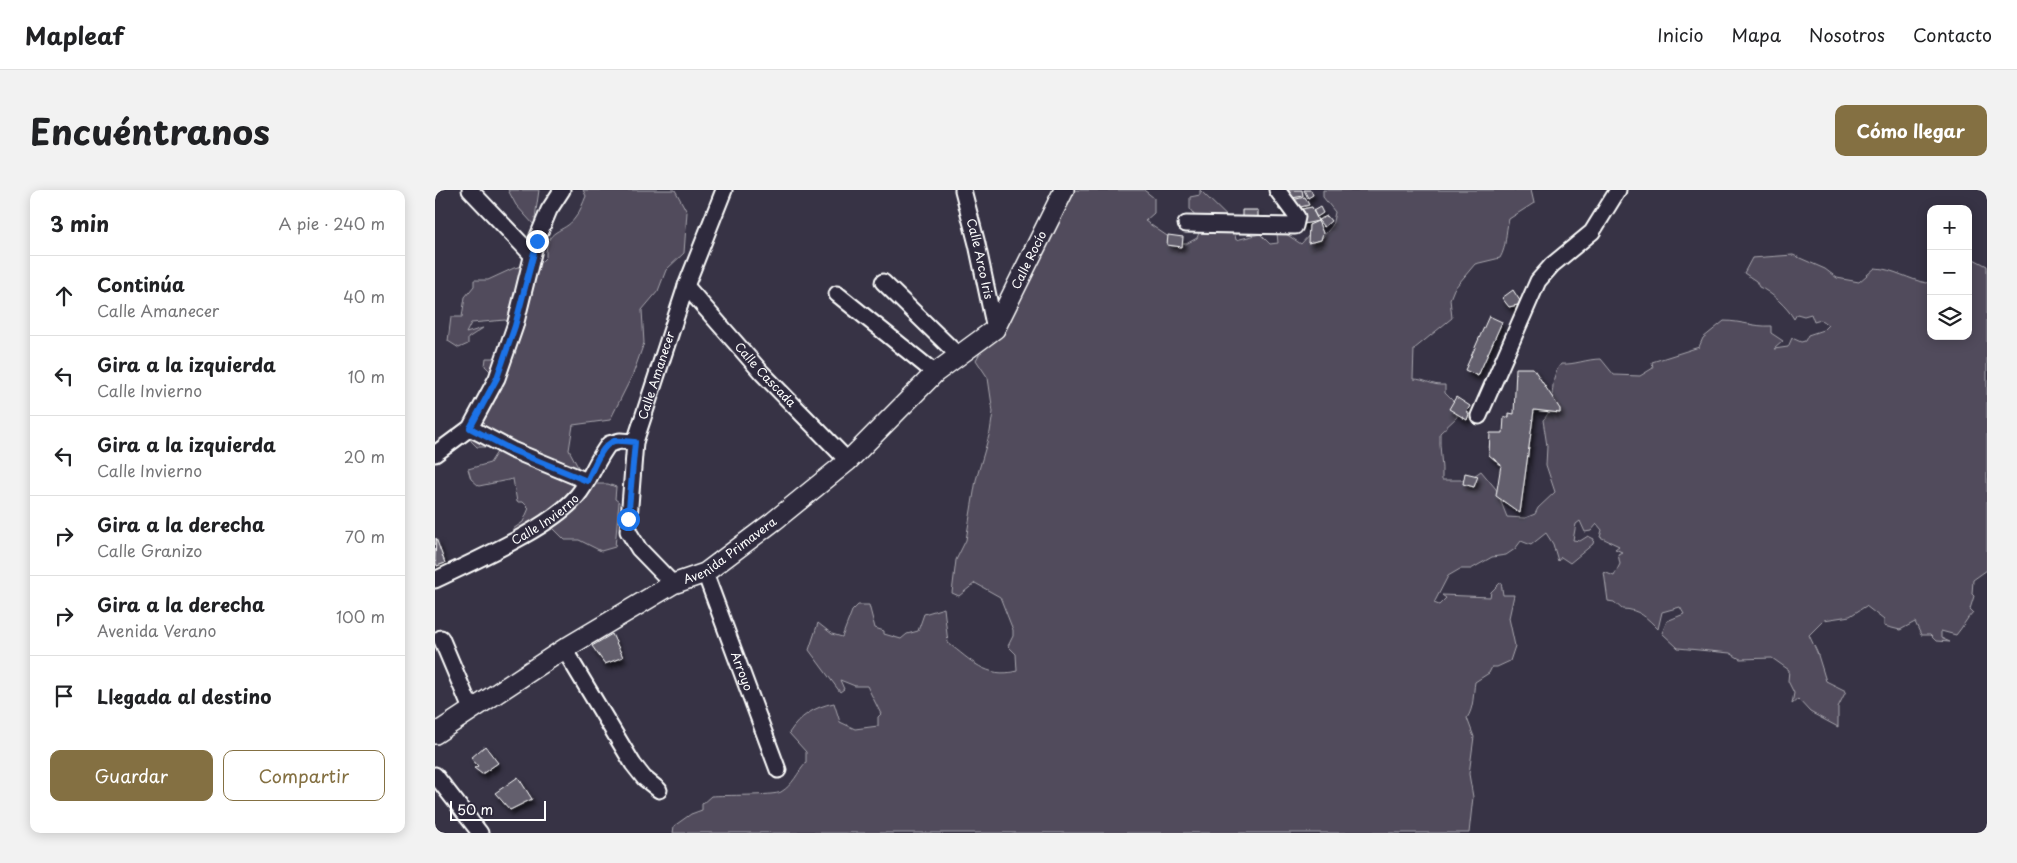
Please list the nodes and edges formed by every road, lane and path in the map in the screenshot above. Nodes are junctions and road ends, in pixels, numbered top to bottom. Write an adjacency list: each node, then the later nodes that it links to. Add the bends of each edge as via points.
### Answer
1 (470, 190): 9 (street)
2 (562, 190): 9 (street, via 549,210)
3 (724, 190): 11 (street, Calle Amanecer)
4 (963, 190): 13 (street, Calle Arco Iris)
5 (1063, 190): 13 (street, Calle Rocío)
6 (1277, 190): 8 (street, via 1297,218 1295,226)
7 (1618, 190): 16 (street, via 1592,232 1547,270 1539,281)
8 (1186, 224)
9 (532, 255): 17 (street, via 515,326 497,378)
10 (883, 282): 14 (street)
11 (686, 286): 18 (street, Calle Amanecer); 20 (street, Calle Cascada, via 762,373)
12 (837, 294): 15 (street)
13 (995, 329): 14 (street, Avenida Primavera)
14 (958, 355): 15 (street, Avenida Primavera)
15 (935, 374): 20 (street, Avenida Primavera)
16 (1479, 416)
17 (470, 428): 19 (street); 21 (street, via 512,450)
18 (635, 442): 21 (street, Calle Invierno, via 609,444); 24 (street, Calle Amanecer, via 628,531 639,549)
19 (435, 454)
20 (848, 461): 22 (street, Avenida Primavera)
21 (587, 481): 23 (street, Calle Invierno, via 560,512)
22 (705, 573): 24 (street, Avenida Primavera); 29 (street, Arroyo)
23 (435, 580)
24 (673, 584): 26 (street, Avenida Primavera)
25 (441, 638): 27 (street)
26 (564, 649): 27 (street, Avenida Primavera); 31 (street, via 633,764)
27 (471, 709): 28 (street, Avenida Primavera)
28 (435, 734)
29 (778, 770)
30 (435, 775): 32 (street)
31 (659, 790)
32 (480, 833)

